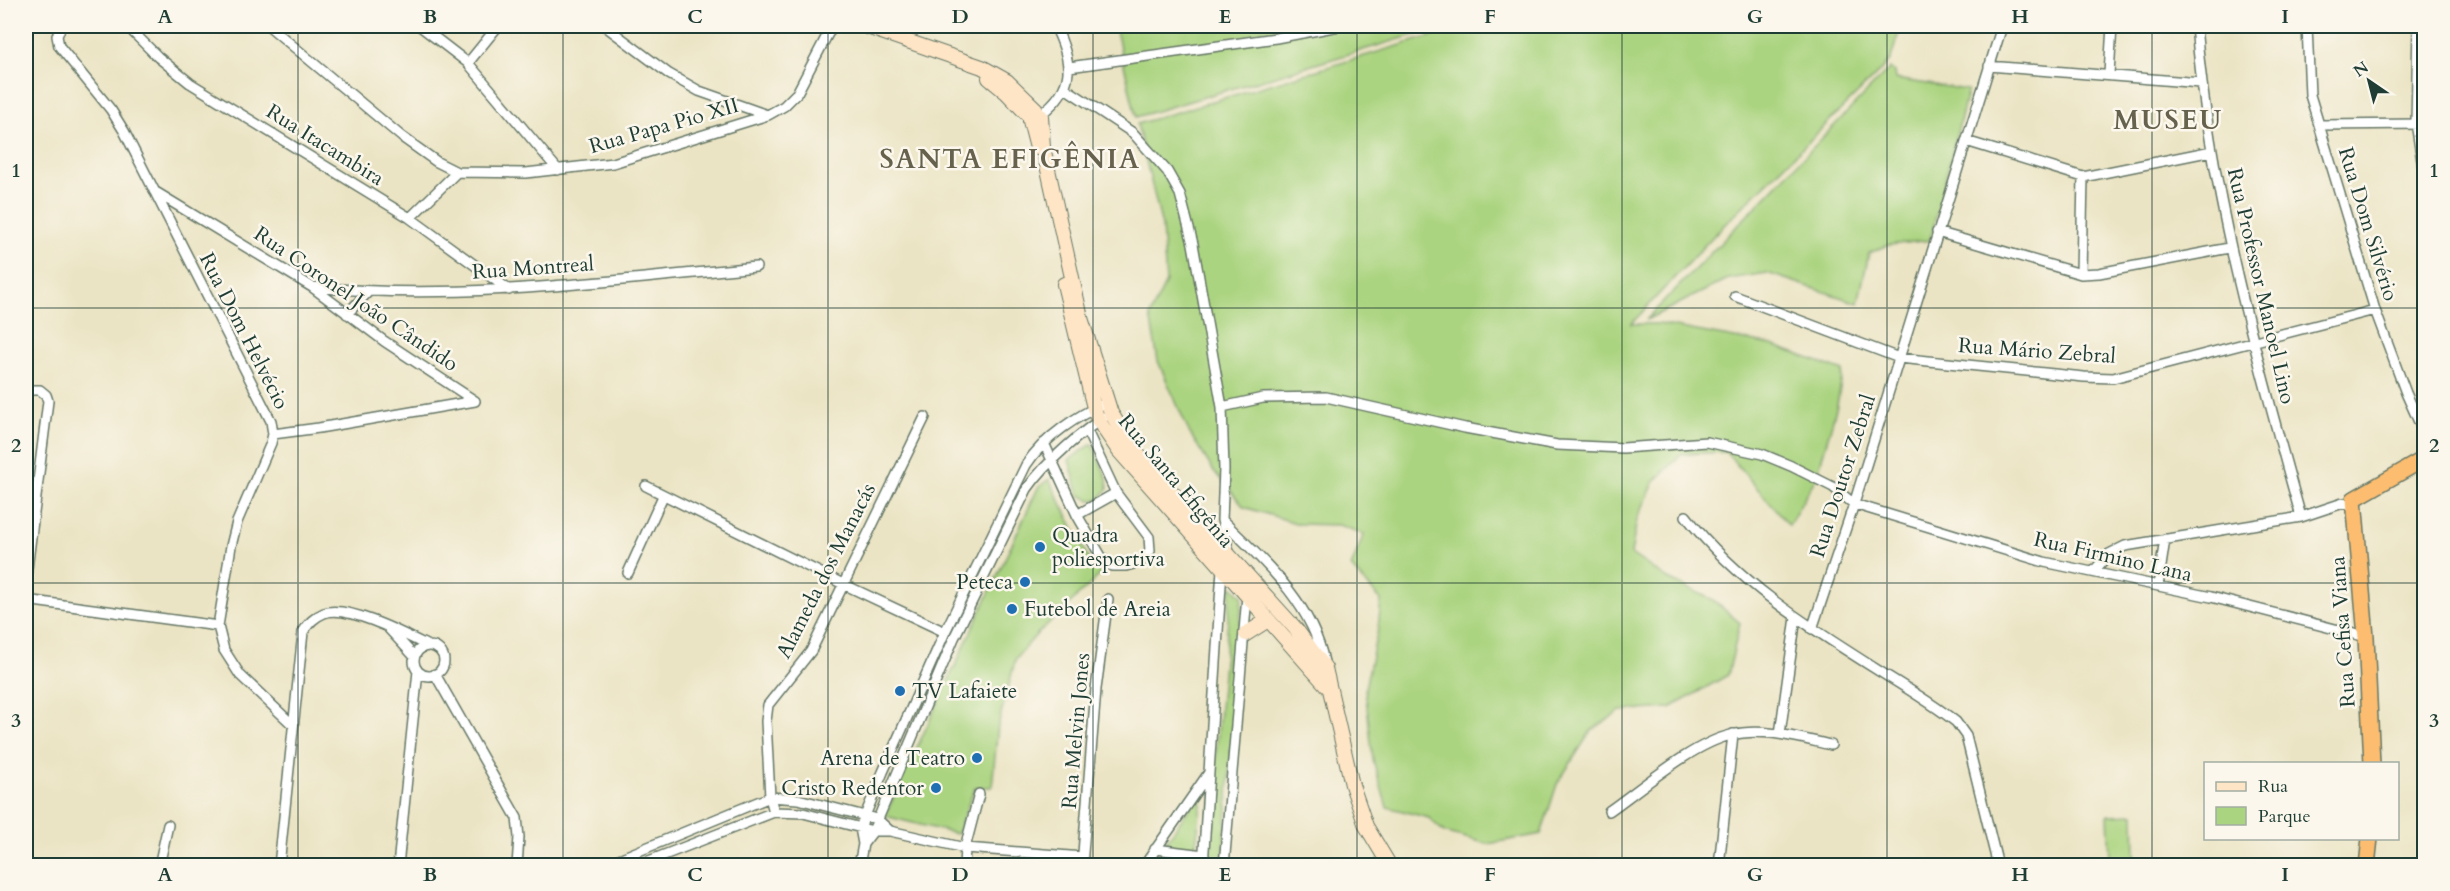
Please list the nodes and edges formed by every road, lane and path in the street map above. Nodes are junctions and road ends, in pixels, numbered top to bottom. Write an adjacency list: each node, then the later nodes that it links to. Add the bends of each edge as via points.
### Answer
1 (61, 26): 32 (street, Rua Dom Helvécio, via 59,46 111,110)
2 (127, 26): 33 (street, Rua Itacambira, via 190,83)
3 (270, 26): 29 (street, via 402,137)
4 (420, 26): 16 (street)
5 (498, 26): 16 (street)
6 (605, 26): 23 (street, via 669,74 699,91)
7 (832, 26): 23 (street, Rua Papa Pio XII, via 797,93)
8 (864, 26): 22 (main road, via 957,58)
9 (1055, 26): 18 (street)
10 (1339, 26): 18 (street)
11 (2002, 26): 17 (street, Rua Doutor Zebral)
12 (2112, 26): 19 (street)
13 (2196, 26): 20 (street, Rua Professor Manoel Lino)
14 (2307, 26): 25 (street, Rua Dom Silvério, via 2310,95)
15 (2418, 26): 24 (street)
16 (468, 63): 28 (street)
17 (1989, 66): 19 (street); 26 (street, Rua Doutor Zebral)
18 (1069, 67): 21 (street)
19 (2109, 74): 20 (street)
20 (2201, 83): 27 (street, Rua Professor Manoel Lino)
21 (1065, 88): 22 (street, via 1057,101); 48 (street, via 1133,133 1167,171 1180,194 1193,244)
22 (1037, 114): 47 (main road, Rua Santa Efigênia, via 1081,318); 49 (main road, Rua Santa Efigênia, via 1073,326)
23 (768, 115): 28 (street, Rua Papa Pio XII, via 613,163)
24 (2420, 123): 25 (street); 30 (street)
25 (2319, 125): 42 (street, Rua Dom Silvério)
26 (1966, 141): 31 (street); 34 (street, Rua Doutor Zebral)
27 (2212, 151): 31 (street); 35 (street, Rua Professor Manoel Lino)
28 (558, 170): 29 (street, Rua Papa Pio XII)
29 (458, 172): 33 (street)
30 (2424, 174)
31 (2083, 177): 37 (street)
32 (154, 191): 38 (street, Rua Coronel João Cândido); 53 (street, Rua Dom Helvécio, via 262,402)
33 (410, 218): 39 (street, Rua Itacambira)
34 (1936, 232): 37 (street); 45 (street, Rua Doutor Zebral)
35 (2229, 248): 37 (street); 44 (street, Rua Professor Manoel Lino)
36 (756, 267): 39 (street, Rua Montreal)
37 (2081, 274)
38 (312, 286): 40 (street, Rua Montreal); 43 (street, Rua Coronel João Cândido)
39 (509, 290): 40 (street, Rua Montreal)
40 (368, 292): 43 (street)
41 (1736, 296): 45 (street, Rua Mário Zebral)
42 (2374, 310): 44 (street, Rua Mário Zebral); 52 (street, Rua Dom Silvério)
43 (347, 314): 53 (street, Rua Coronel João Cândido, via 475,401)
44 (2253, 342): 45 (street, Rua Mário Zebral, via 2113,378); 64 (street, Rua Professor Manoel Lino)
45 (1899, 358): 61 (street, Rua Doutor Zebral)
46 (26, 390): 70 (street, via 40,390 48,401)
47 (1109, 407): 49 (street); 67 (main road, Rua Santa Efigênia, via 1133,449)
48 (1222, 407): 61 (street, via 1263,398 1326,397 1557,445 1623,448 1707,442 1762,454 1791,466 1833,487); 65 (street)
49 (1096, 414): 51 (street); 54 (street); 67 (main road, Rua Santa Efigênia, via 1119,451)
50 (925, 417): 72 (street, Alameda dos Manacás)
51 (1087, 431): 56 (street); 58 (street)
52 (2424, 432)
53 (273, 434): 80 (street, Rua Dom Helvécio, via 237,522)
54 (1044, 443): 56 (street); 82 (street, via 1026,465)
55 (2424, 459): 60 (highway)
56 (1052, 461): 62 (street); 102 (street, via 1027,489 960,627)
57 (646, 486): 59 (street)
58 (1116, 493): 62 (street); 62 (street, via 1149,537 1150,551 1141,562 1112,566 1102,558)
59 (663, 496): 69 (street); 72 (street)
60 (2354, 503): 64 (street); 84 (highway, Rua Cefisa Viana)
61 (1854, 504): 68 (street, Rua Firmino Lana, via 2044,562); 81 (street, Rua Doutor Zebral)
62 (1077, 515)
63 (1686, 516): 77 (street, via 1728,562)
64 (2301, 517): 66 (street)
65 (1222, 520): 67 (street); 87 (street, via 1293,595 1314,627)
66 (2165, 539): 68 (street, via 2125,546 2109,554); 73 (street)
67 (1226, 563): 71 (main road, Rua Santa Efigênia); 74 (main road, Rua Santa Efigênia); 96 (street)
68 (2093, 572): 73 (street, Rua Firmino Lana)
69 (628, 573)
70 (26, 577)
71 (1248, 578): 74 (street); 87 (main road, Rua Santa Efigênia, via 1295,628)
72 (843, 584): 82 (street); 98 (street, Alameda dos Manacás, via 810,651 768,705)
73 (2158, 586): 84 (street, Rua Firmino Lana)
74 (1247, 595): 78 (main road, Rua Santa Efigênia); 83 (street)
75 (26, 600): 80 (street)
76 (1108, 600): 112 (street, Rua Melvin Jones, via 1094,709)
77 (1796, 617): 81 (street); 93 (street)
78 (1269, 620): 83 (main road); 90 (main road, Rua Santa Efigênia)
79 (386, 624): 85 (street); 86 (street); 91 (street, via 336,611 311,620 303,632)
80 (218, 626): 91 (street, Rua Dom Helvécio, via 224,650 240,675)
81 (1812, 629): 126 (street, via 1956,722 1966,736 1976,770)
82 (945, 632): 101 (street)
83 (1246, 634): 123 (street)
84 (2366, 637): 95 (highway, Rua Cefisa Viana)
85 (428, 646): 86 (street); 89 (street, via 437,648 442,655 443,664)
86 (414, 656): 88 (street)
87 (1325, 668): 90 (main road, Rua Santa Efigênia)
88 (419, 672): 89 (street); 115 (street)
89 (437, 673): 116 (street, via 517,819)
90 (1330, 690): 124 (main road, Rua Santa Efigênia, via 1352,785 1366,826)
91 (293, 725): 114 (street)
92 (1733, 734): 93 (street); 99 (street, via 1689,754); 125 (street)
93 (1780, 734): 94 (street)
94 (1831, 746)
95 (2372, 762)
96 (1209, 773): 110 (street); 111 (street)
97 (979, 794): 109 (street)
98 (770, 797): 100 (street, Alameda dos Manacás); 101 (street, via 798,799); 117 (street)
99 (1610, 811)
100 (774, 812): 104 (street, via 803,813); 118 (street)
101 (866, 816): 102 (street); 104 (street)
102 (878, 819): 105 (street); 106 (street)
103 (168, 825): 113 (street)
104 (860, 828): 105 (street); 108 (street)
105 (873, 831): 106 (street); 108 (street)
106 (890, 831): 109 (street)
107 (2370, 840): 127 (highway)
108 (863, 844): 119 (street)
109 (965, 848): 112 (street); 120 (street)
110 (1155, 849): 111 (street); 121 (street)
111 (1204, 855): 122 (street)
112 (1082, 861)
113 (159, 866)
114 (279, 866)
115 (398, 866)
116 (517, 866)
117 (602, 866)
118 (636, 866)
119 (859, 866)
120 (963, 866)
121 (1144, 866)
122 (1203, 866)
123 (1224, 866)
124 (1390, 866)
125 (1719, 866)
126 (1998, 866)
127 (2367, 866)

